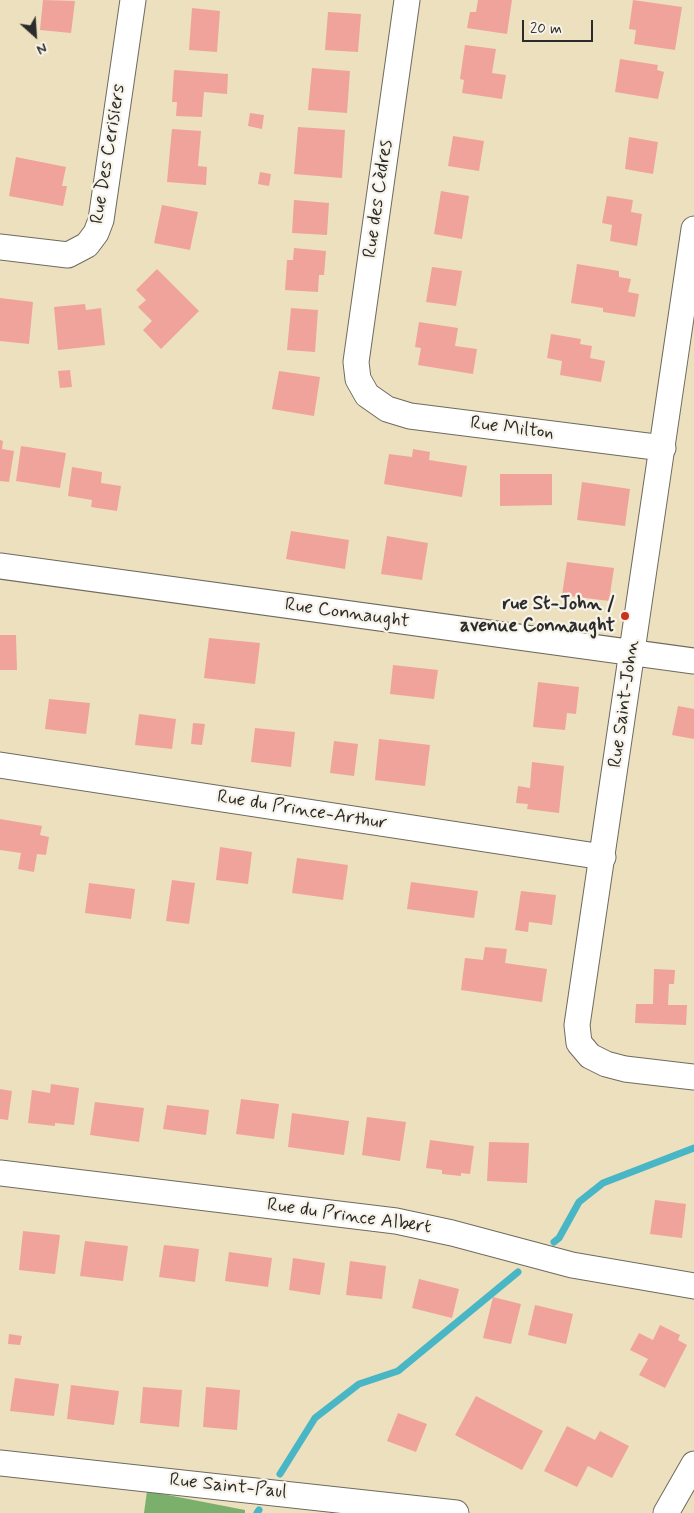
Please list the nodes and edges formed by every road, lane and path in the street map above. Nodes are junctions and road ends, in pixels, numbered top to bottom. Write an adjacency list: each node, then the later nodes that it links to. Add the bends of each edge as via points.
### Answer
1 (133, 0): 4 (street, Rue Des Cerisiers, via 101,220 96,233 87,245 68,254)
2 (407, 0): 5 (street, Rue des Cèdres, via 356,362 358,379)
3 (693, 239): 6 (street, Rue Saint-John)
4 (0, 247)
5 (367, 395): 6 (street, Rue Milton, via 387,409 410,416)
6 (663, 448): 8 (street, Rue Saint-John)
7 (0, 566): 8 (street, Rue Connaught)
8 (633, 653): 9 (street, Rue Connaught); 11 (street, Rue Saint-John)
9 (694, 661)
10 (0, 764): 11 (street, Rue du Prince-Arthur)
11 (603, 857): 12 (street, Rue Saint-John, via 577,1025 579,1043 590,1056 606,1064)
12 (694, 1076)
13 (0, 1173): 14 (street, Rue du Prince Albert, via 396,1221 572,1265)
14 (694, 1286)
15 (0, 1463): 17 (street, Rue Saint-Paul)
16 (694, 1464): 18 (street)
17 (456, 1513)
18 (666, 1513)

